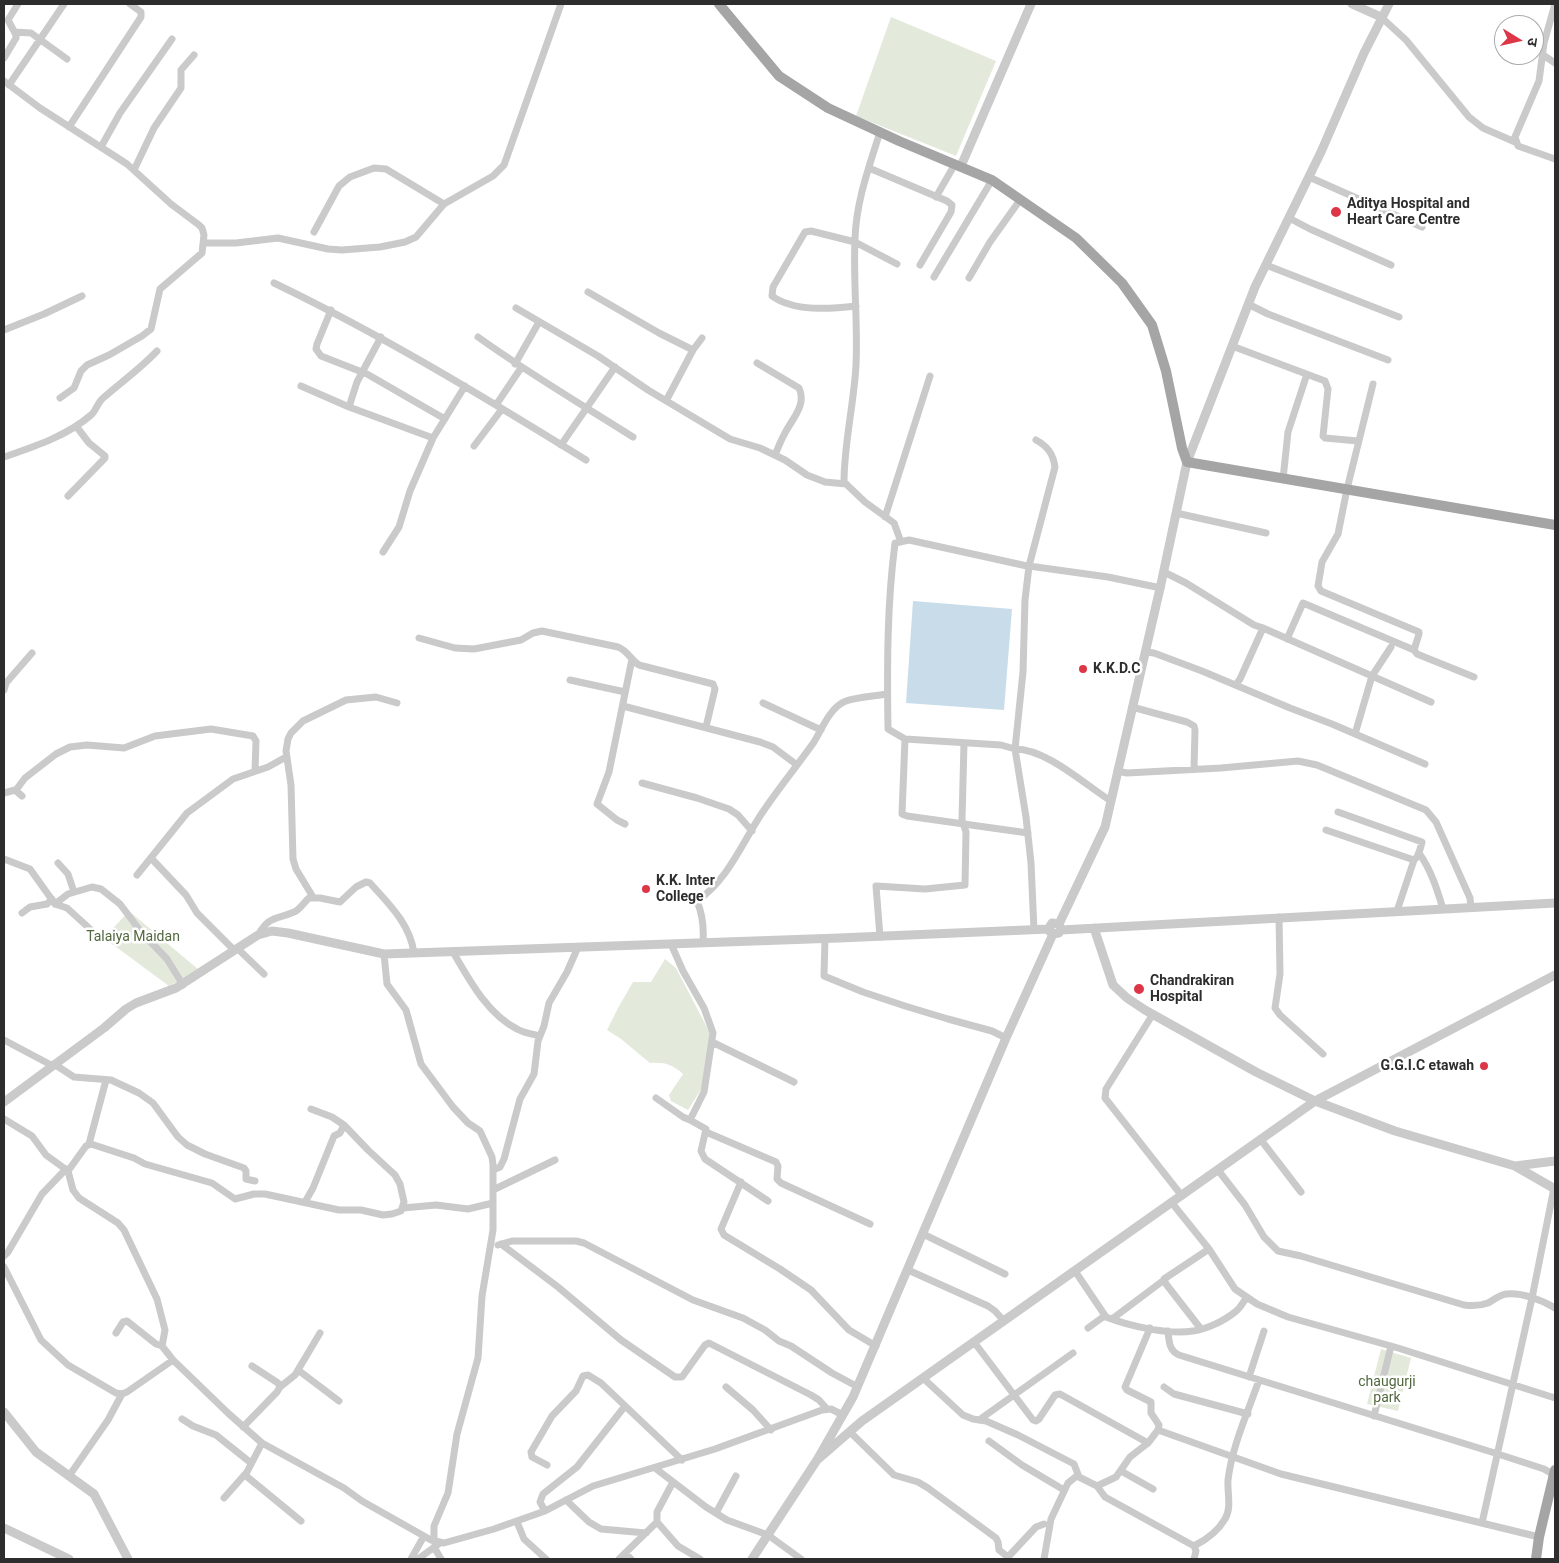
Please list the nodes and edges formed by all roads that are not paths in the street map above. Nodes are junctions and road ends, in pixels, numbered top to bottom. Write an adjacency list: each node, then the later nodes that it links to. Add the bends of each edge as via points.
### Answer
1 (64, 4): 13 (street)
2 (130, 4): 22 (street, via 141,12 140,20)
3 (561, 4): 34 (street, via 504,165 493,176)
4 (719, 4): 23 (main road, via 779,76 828,108)
5 (1031, 4): 27 (street)
6 (1352, 4): 10 (street)
7 (1389, 4): 10 (street)
8 (1555, 4): 14 (street)
9 (14, 6): 11 (street, via 8,20)
10 (1381, 17): 24 (street, via 1470,117 1483,128); 30 (street)
11 (15, 32): 13 (street, via 32,33); 17 (street, via 16,38)
12 (172, 39): 25 (street)
13 (39, 40): 18 (street); 21 (street)
14 (1544, 46)
15 (194, 56): 29 (street, via 181,70 181,88 154,128)
16 (1544, 56): 19 (street)
17 (4, 58)
18 (67, 59)
19 (1555, 63)
20 (1541, 65): 24 (street, via 1539,81 1517,131)
21 (6, 83): 22 (street)
22 (69, 127): 25 (street)
23 (880, 132): 27 (main road); 28 (street)
24 (1516, 142): 26 (street, via 1523,149)
25 (101, 147): 29 (street)
26 (1555, 159)
27 (958, 165): 31 (main road); 32 (street)
28 (869, 168): 32 (street); 38 (street, via 863,185)
29 (134, 170): 39 (street, via 199,225 204,232)
30 (1309, 177): 35 (street); 36 (street)
31 (992, 180): 33 (main road); 44 (street)
32 (936, 196): 41 (street, via 951,203 953,208)
33 (1020, 200): 45 (street); 88 (main road, via 1076,238 1122,284 1152,325)
34 (444, 204): 37 (street, via 386,169 374,168 342,183); 39 (street, via 416,237 393,245 335,249 278,238)
35 (1289, 218): 42 (street); 43 (street)
36 (1422, 227)
37 (314, 232)
38 (854, 242): 40 (street); 50 (street); 50 (street, via 807,231 771,294 796,306)
39 (204, 243): 72 (street, via 202,253 158,292 151,329 87,365 74,388)
40 (897, 264)
41 (920, 265)
42 (1266, 265): 49 (street); 53 (street)
43 (1391, 265)
44 (934, 277)
45 (969, 278)
46 (274, 283): 52 (street)
47 (588, 292): 60 (street)
48 (82, 296): 55 (street)
49 (1248, 304): 59 (street); 62 (street)
50 (856, 306): 90 (street, via 856,364 844,460)
51 (516, 308): 54 (street)
52 (331, 310): 56 (street); 66 (street, via 317,344 318,353)
53 (1399, 318)
54 (539, 322): 64 (street); 65 (street)
55 (4, 330)
56 (381, 337): 66 (street); 71 (street)
57 (478, 337): 64 (street)
58 (702, 338): 60 (street)
59 (1232, 346): 67 (street); 88 (street)
60 (693, 350): 73 (street)
61 (157, 351): 78 (street)
62 (1388, 360)
63 (757, 363): 85 (street, via 799,388 801,394 798,412)
64 (518, 366): 75 (street); 76 (street)
65 (615, 368): 73 (street); 76 (street)
66 (363, 372): 74 (street, via 354,387); 77 (street)
67 (1307, 374): 82 (street, via 1325,381 1328,386 1323,436); 89 (street, via 1288,432)
68 (930, 376): 94 (street)
69 (1373, 384): 82 (street)
70 (301, 386): 74 (street)
71 (465, 386): 75 (street); 77 (street)
72 (60, 398)
73 (666, 401): 85 (street, via 730,439)
74 (349, 407): 80 (street)
75 (499, 407): 83 (street); 84 (street)
76 (588, 408): 79 (street); 83 (street)
77 (445, 419): 80 (street)
78 (76, 426): 86 (street); 92 (street, via 105,458)
79 (633, 437)
80 (433, 438): 98 (street, via 410,491 399,527)
81 (1036, 440): 99 (street, via 1051,453 1055,467)
82 (1358, 441): 91 (street)
83 (562, 445): 87 (street)
84 (474, 446)
85 (775, 455): 90 (street, via 825,482)
86 (4, 457)
87 (586, 460)
88 (1187, 462): 89 (main road); 93 (street)
89 (1283, 478): 91 (main road)
90 (846, 484): 94 (street)
91 (1346, 489): 95 (main road); 106 (street, via 1338,534 1322,562 1318,586 1321,591 1419,632)
92 (68, 496)
93 (1176, 513): 96 (street); 100 (street)
94 (885, 517): 97 (street, via 894,523)
95 (1555, 525)
96 (1266, 532)
97 (901, 542): 99 (street, via 909,540); 116 (street, via 895,543 890,580)
98 (384, 552)
99 (1028, 566): 101 (street); 127 (street, via 1023,672)
100 (1164, 572): 101 (street); 102 (street)
101 (1161, 588): 107 (street)
102 (1263, 628): 104 (street); 113 (street)
103 (419, 638): 109 (street, via 455,648 474,649 521,640 533,632 542,631 618,647 626,650)
104 (1287, 639): 106 (street, via 1303,603); 110 (street)
105 (1390, 647): 110 (street)
106 (1414, 650): 111 (street)
107 (1146, 652): 113 (street); 121 (street)
108 (32, 653): 114 (street, via 6,682)
109 (632, 659): 115 (street); 122 (street, via 644,667 713,684 715,690)
110 (1372, 676): 117 (street); 124 (street)
111 (1474, 677)
112 (570, 680): 115 (street)
113 (1236, 685): 124 (street)
114 (4, 690)
115 (625, 692): 120 (street)
116 (887, 694): 123 (street, via 846,701 837,706); 125 (street, via 888,729)
117 (1431, 702)
118 (397, 703): 128 (street, via 376,697 346,700 296,727 288,739)
119 (763, 703): 123 (street)
120 (623, 706): 122 (street); 139 (street, via 609,772 597,804)
121 (1132, 707): 131 (street, via 1194,726); 133 (street)
122 (706, 727): 130 (street, via 767,744)
123 (821, 730): 130 (street)
124 (1355, 734): 129 (street)
125 (905, 739): 126 (street); 138 (street, via 902,814)
126 (964, 743): 127 (street); 138 (street)
127 (1015, 749): 136 (street, via 1038,754 1062,767); 142 (street)
128 (286, 757): 132 (street); 150 (street, via 291,786 293,859)
129 (1425, 764)
130 (797, 765): 141 (street)
131 (1194, 769): 133 (street); 153 (street, via 1298,761 1317,765 1417,805 1436,822 1470,898)
132 (255, 771): 135 (street, via 255,738 247,734 205,729 155,736 124,748 87,745 65,749 25,778 19,793); 145 (street, via 233,779 187,813)
133 (1117, 772): 136 (street)
134 (642, 784): 141 (street, via 729,809)
135 (4, 793)
136 (1111, 801): 159 (street, via 1105,827)
137 (1338, 812): 143 (street, via 1422,842)
138 (963, 822): 142 (street); 162 (street, via 966,832 965,885 925,889 876,886)
139 (625, 824)
140 (1326, 830): 146 (street)
141 (752, 831): 165 (street, via 722,877 697,901 702,913)
142 (1028, 833): 160 (street)
143 (1419, 852): 146 (street); 154 (street)
144 (4, 858): 151 (street, via 30,869)
145 (151, 858): 148 (street); 168 (street, via 186,895 197,913)
146 (1414, 860): 155 (street)
147 (58, 863): 149 (street, via 68,874)
148 (137, 875)
149 (74, 892): 151 (street); 174 (street, via 97,887 120,904 167,959)
150 (311, 898): 161 (street, via 297,911 268,922); 170 (street, via 340,902 364,882 370,883 397,913 412,941)
151 (53, 902): 156 (street, via 30,907); 163 (street, via 67,908)
152 (1555, 903): 153 (street)
153 (1471, 907): 154 (street)
154 (1444, 909): 155 (street)
155 (1397, 911): 157 (street)
156 (22, 913)
157 (1279, 917): 158 (street); 180 (street, via 1280,974 1275,1008)
158 (1094, 928): 159 (street); 175 (street, via 1113,985)
159 (1056, 929): 160 (street); 177 (street)
160 (1034, 930): 162 (street)
161 (258, 935): 168 (street); 171 (street, via 280,931)
162 (880, 937): 164 (street)
163 (100, 938)
164 (825, 939): 165 (street); 177 (street, via 824,976 863,992)
165 (703, 943): 166 (street)
166 (671, 944): 167 (street); 179 (street, via 704,1008 712,1030)
167 (578, 948): 169 (street); 176 (street, via 552,996)
168 (236, 949): 172 (street); 174 (street)
169 (453, 952): 170 (street); 176 (street, via 474,987 499,1016 517,1029)
170 (414, 953): 171 (street)
171 (384, 954): 198 (street, via 387,984 406,1010 421,1064 453,1108 480,1131 492,1157)
172 (264, 974)
173 (1555, 974): 185 (street)
174 (183, 984): 181 (street, via 131,1006)
175 (1153, 1014): 185 (street); 205 (street, via 1106,1089 1105,1098)
176 (540, 1036): 198 (street, via 534,1074 520,1099 504,1159 500,1167)
177 (1006, 1038): 212 (street)
178 (4, 1040): 181 (street)
179 (712, 1042): 183 (street); 189 (street, via 704,1092)
180 (1323, 1054)
181 (54, 1065): 182 (street, via 74,1077); 186 (street)
182 (106, 1080): 193 (street); 200 (street, via 124,1085 149,1100 187,1145 244,1168 246,1179)
183 (794, 1082)
184 (656, 1098): 189 (street)
185 (1315, 1101): 192 (street); 196 (street, via 1395,1131)
186 (4, 1102)
187 (311, 1109): 190 (street)
188 (4, 1118): 197 (street, via 32,1136 46,1155)
189 (690, 1120): 191 (street, via 704,1127)
190 (344, 1125): 207 (street, via 334,1136); 210 (street, via 396,1176)
191 (706, 1132): 201 (street, via 703,1156); 211 (street, via 776,1162 777,1179 781,1182)
192 (1261, 1140): 199 (street); 204 (street)
193 (89, 1144): 197 (street); 207 (street, via 212,1183 235,1199 265,1194)
194 (555, 1160): 203 (street)
195 (1555, 1161): 196 (street)
196 (1515, 1166): 202 (street)
197 (67, 1170): 216 (street, via 42,1194); 235 (street, via 75,1193 124,1230 157,1299 165,1330)
198 (493, 1170): 203 (street)
199 (1218, 1170): 205 (street); 223 (street, via 1264,1237 1278,1251 1464,1305 1486,1303 1506,1294)
200 (255, 1181)
201 (741, 1182): 206 (street); 236 (street, via 721,1229 724,1235 811,1290 849,1330)
202 (1555, 1188): 223 (street)
203 (493, 1190): 208 (street)
204 (1301, 1192)
205 (1182, 1196): 209 (street)
206 (768, 1201)
207 (305, 1202): 210 (street, via 383,1215)
208 (493, 1203): 210 (street, via 468,1209 436,1205); 214 (street)
209 (1172, 1203): 215 (street); 219 (street)
210 (403, 1208)
211 (870, 1224)
212 (923, 1234): 218 (street); 220 (street)
213 (501, 1244): 214 (street); 248 (street, via 517,1241 584,1243 694,1300 743,1318); 255 (street, via 621,1340 675,1377 682,1377 709,1343 812,1395)
214 (491, 1247): 298 (street, via 482,1296 476,1370 457,1434 448,1493 434,1526)
215 (1209, 1249): 221 (street); 222 (street, via 1235,1289)
216 (4, 1256)
217 (4, 1267): 250 (street, via 41,1340 68,1365)
218 (908, 1270): 226 (street, via 988,1306); 236 (street)
219 (1075, 1271): 225 (street); 226 (street)
220 (1006, 1274)
221 (1164, 1280): 225 (street); 229 (street)
222 (1247, 1297): 229 (street, via 1237,1311); 237 (street, via 1288,1317)
223 (1532, 1298): 224 (street); 245 (street)
224 (1555, 1308)
225 (1109, 1318): 227 (street, via 1103,1317); 228 (street)
226 (1004, 1321): 234 (street)
227 (1088, 1328)
228 (1150, 1328): 230 (street); 264 (street, via 1125,1387 1151,1402 1151,1413 1159,1425)
229 (1200, 1329): 230 (street)
230 (1168, 1330): 242 (street, via 1169,1343 1176,1354)
231 (1264, 1331): 242 (street)
232 (116, 1333): 235 (street, via 123,1322 128,1321)
233 (320, 1333): 241 (street)
234 (974, 1342): 243 (street); 251 (street)
235 (162, 1346): 239 (street)
236 (876, 1346): 248 (street)
237 (1391, 1346): 245 (street); 259 (street)
238 (1073, 1353): 251 (street)
239 (173, 1360): 250 (street); 262 (street)
240 (252, 1366): 246 (street)
241 (298, 1370): 246 (street); 253 (street)
242 (1249, 1377): 244 (street)
243 (923, 1378): 261 (street, via 959,1412); 265 (street)
244 (1259, 1380): 258 (street); 259 (street)
245 (1512, 1384): 252 (street); 269 (street)
246 (280, 1387): 262 (street)
247 (726, 1387): 263 (street)
248 (858, 1387): 257 (street)
249 (1164, 1387): 258 (street, via 1180,1396)
250 (122, 1394): 279 (street)
251 (1014, 1395): 261 (street); 268 (street, via 1033,1420 1036,1421 1055,1395 1060,1394)
252 (1555, 1398)
253 (339, 1401)
254 (625, 1406): 270 (street); 273 (street, via 593,1376 585,1375 576,1391 552,1416 531,1452 532,1457); 287 (street, via 572,1472 541,1497)
255 (827, 1409): 257 (street); 263 (street)
256 (4, 1412): 279 (street, via 36,1452)
257 (843, 1414): 271 (street)
258 (1248, 1414): 299 (street, via 1232,1460 1228,1512 1212,1534)
259 (1374, 1416): 269 (street)
260 (182, 1418): 272 (street, via 220,1437)
261 (979, 1420): 277 (street, via 1018,1435 1074,1464)
262 (243, 1427): 267 (street)
263 (771, 1430): 270 (street)
264 (1158, 1430): 268 (street); 292 (street, via 1281,1474)
265 (850, 1432): 271 (street); 301 (street, via 894,1475 923,1484 992,1535 998,1540 999,1550)
266 (989, 1441): 284 (street)
267 (262, 1443): 272 (street); 298 (street)
268 (1148, 1443): 275 (street, via 1130,1457)
269 (1498, 1454): 276 (street); 292 (street)
270 (682, 1460): 274 (street)
271 (817, 1460): 296 (street)
272 (251, 1463): 278 (street)
273 (547, 1466)
274 (655, 1468): 281 (street); 286 (street, via 593,1486)
275 (1121, 1471): 282 (street); 283 (street)
276 (1555, 1472): 297 (main road)
277 (1077, 1473): 282 (street); 284 (street)
278 (245, 1475): 285 (street); 289 (street)
279 (69, 1476): 303 (street, via 94,1494)
280 (736, 1476): 288 (street)
281 (673, 1482): 288 (street); 291 (street, via 658,1512)
282 (1096, 1486): 299 (street, via 1108,1499)
283 (1153, 1489)
284 (1064, 1490): 313 (street, via 1049,1524)
285 (224, 1498)
286 (566, 1500): 287 (street); 295 (street, via 601,1530)
287 (545, 1511): 290 (street)
288 (716, 1514): 296 (street)
289 (301, 1521)
290 (517, 1522): 298 (street, via 457,1540); 307 (street, via 524,1539)
291 (657, 1522): 295 (street); 310 (street, via 678,1546)
292 (1482, 1523): 297 (street)
293 (1044, 1524): 301 (street, via 1036,1527)
294 (4, 1528): 302 (street)
295 (646, 1533): 300 (street)
296 (768, 1535): 311 (street); 312 (street)
297 (1539, 1537): 315 (main road)
298 (433, 1541): 304 (street); 305 (street); 306 (street)
299 (1194, 1546): 314 (street)
300 (626, 1553): 308 (street); 309 (street)
301 (1008, 1558)
302 (69, 1559)
303 (128, 1559)
304 (411, 1559)
305 (418, 1559)
306 (441, 1559)
307 (546, 1559)
308 (619, 1559)
309 (631, 1559)
310 (700, 1559)
311 (752, 1559)
312 (801, 1559)
313 (1044, 1559)
314 (1194, 1559)
315 (1536, 1559)

